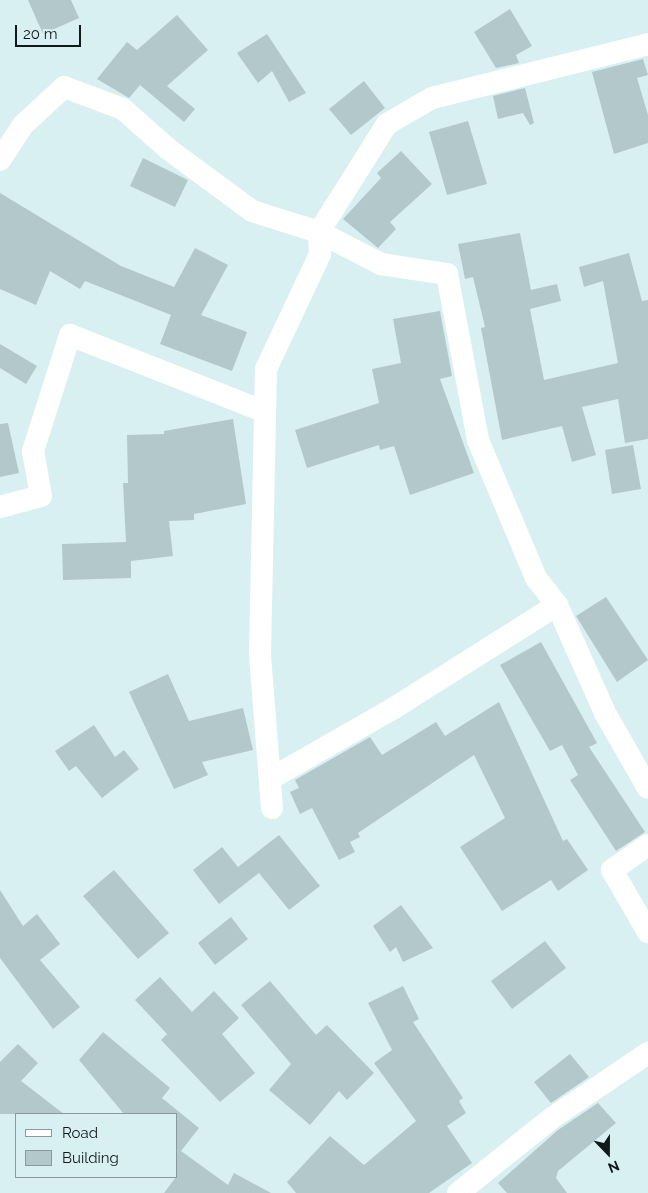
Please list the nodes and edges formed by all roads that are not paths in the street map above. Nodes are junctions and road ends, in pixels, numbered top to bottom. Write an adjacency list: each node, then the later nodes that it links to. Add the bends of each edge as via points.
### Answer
1 (648, 44): 3 (street, via 432,98 387,124)
2 (0, 160): 3 (street, via 22,125 64,87 123,109 168,149 252,211)
3 (320, 232): 4 (street, via 320,254 266,369); 6 (street, via 381,264 447,274 478,440 536,578)
4 (263, 411): 5 (street, via 70,335 33,451 41,496); 7 (street, via 266,500 260,655)
5 (0, 507)
6 (557, 605): 7 (street, via 394,708); 8 (street, via 605,713)
7 (270, 779): 9 (street)
8 (648, 788)
9 (272, 808)
10 (648, 845): 11 (street, via 612,870)
11 (648, 932)
12 (648, 1052): 13 (street, via 552,1118)
13 (458, 1193)

